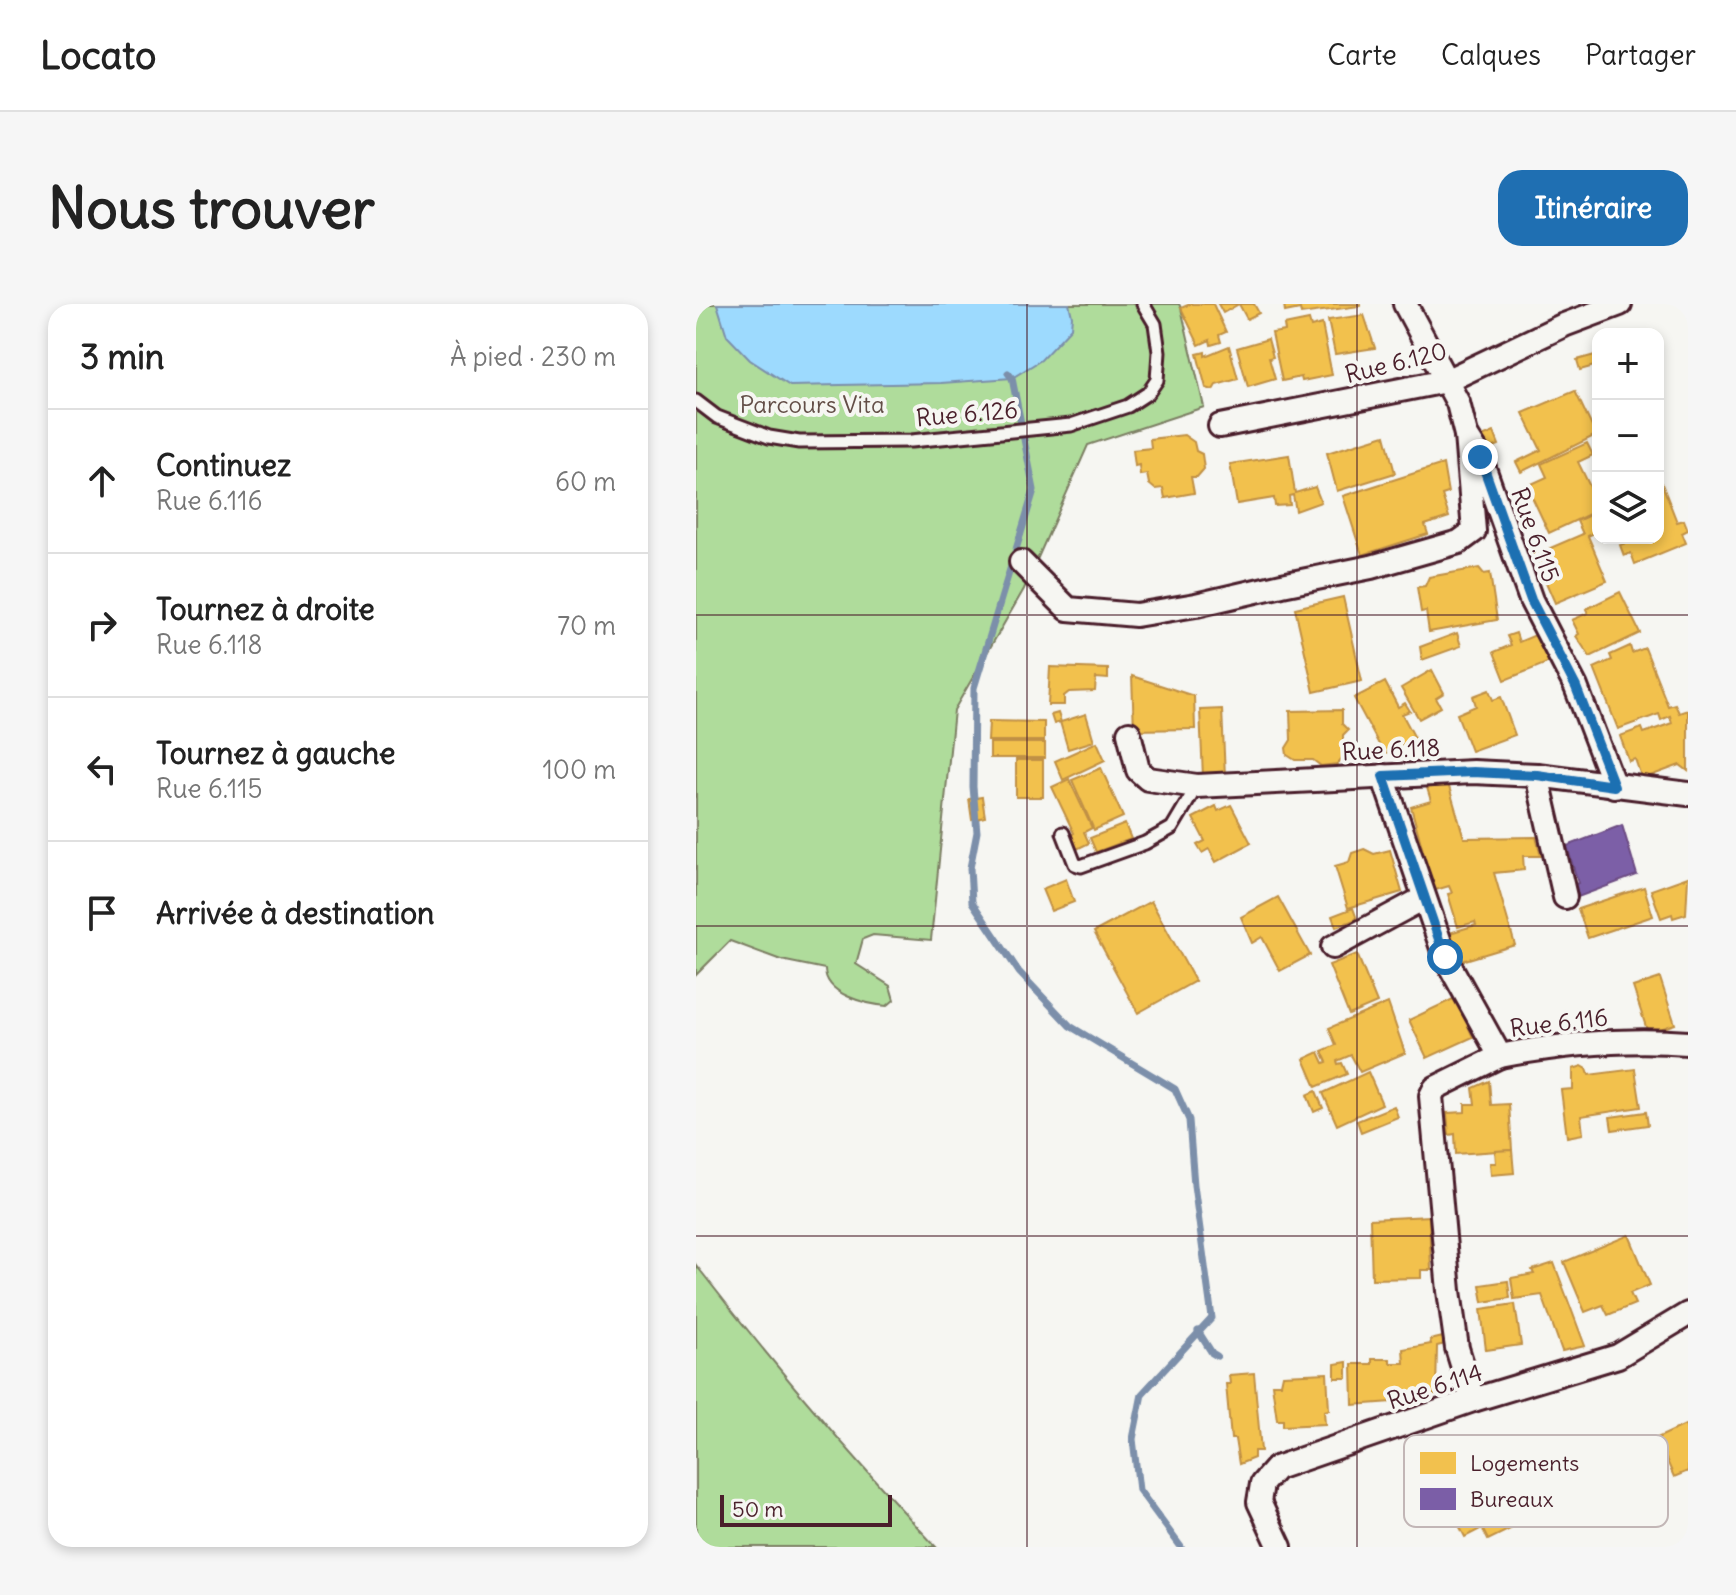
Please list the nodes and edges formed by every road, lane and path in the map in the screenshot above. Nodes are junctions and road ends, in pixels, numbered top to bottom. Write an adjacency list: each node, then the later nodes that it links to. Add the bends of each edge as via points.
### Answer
1 (1143, 304): 5 (lane, Rue 6.126, via 1155,324 1157,380 1128,406 1071,425 911,441 799,442 717,417)
2 (1405, 304): 4 (street, Rue 6.115)
3 (1611, 305): 4 (street, Rue 6.120)
4 (1446, 381): 6 (street, Rue 6.120); 7 (street, Rue 6.115)
5 (696, 401)
6 (1220, 426)
7 (1466, 435): 8 (street, via 1474,531 1459,542 1371,567 1136,615 1068,609); 13 (street, Rue 6.115, via 1480,457 1531,600 1576,687)
8 (1021, 562)
9 (1129, 733): 12 (street, Rue 6.118, via 1138,770 1148,779)
10 (1537, 775): 11 (street, Rue 6.118); 13 (street, Rue 6.118); 16 (street)
11 (1383, 776): 12 (street, Rue 6.118); 17 (street, Rue 6.116)
12 (1197, 786): 15 (lane, via 1172,828 1081,866 1075,864)
13 (1614, 786): 14 (street, Rue 6.118)
14 (1688, 794)
15 (1063, 833)
16 (1565, 897)
17 (1424, 898): 18 (street); 20 (street, Rue 6.116, via 1445,957)
18 (1333, 947)
19 (1688, 1043): 20 (street, Rue 6.116, via 1602,1042)
20 (1500, 1056): 22 (street, via 1435,1088 1431,1096 1449,1291 1457,1348)
21 (1688, 1314): 22 (street, Rue 6.114, via 1618,1356)
22 (1473, 1400): 23 (street, Rue 6.114, via 1276,1468 1262,1484 1259,1502)
23 (1280, 1547)

